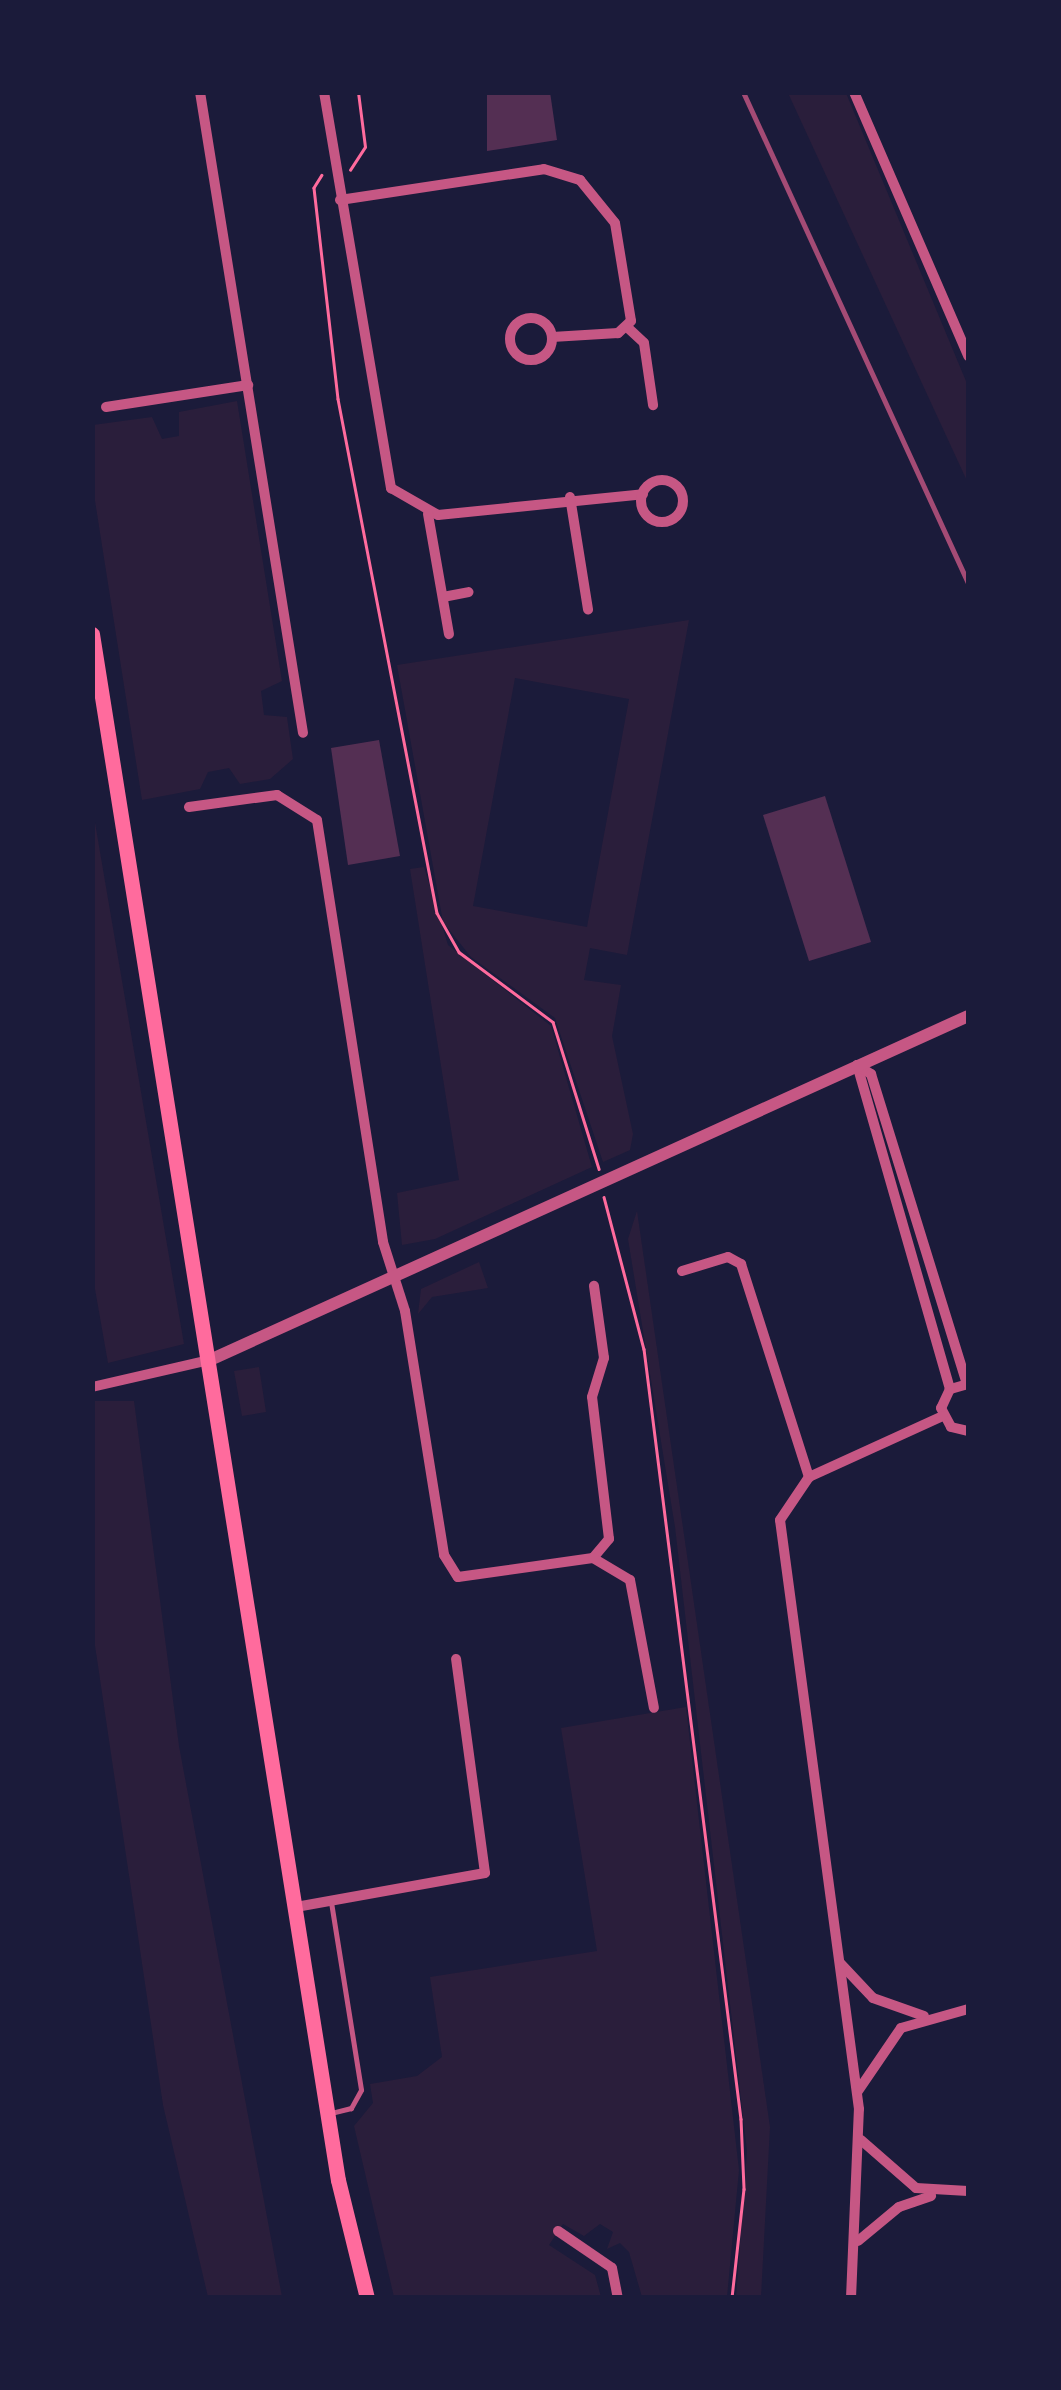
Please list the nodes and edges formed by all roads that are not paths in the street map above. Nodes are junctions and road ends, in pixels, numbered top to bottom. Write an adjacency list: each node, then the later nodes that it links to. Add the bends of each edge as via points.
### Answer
1 (200, 92): 8 (street)
2 (324, 92): 4 (street)
3 (854, 92): 7 (street)
4 (340, 200): 5 (street, via 544,169 572,176 615,222); 13 (street, via 386,476 400,498)
5 (628, 328): 6 (street); 9 (street, via 644,344)
6 (552, 337): 6 (street, via 548,350 530,360 510,341 529,318)
7 (968, 356)
8 (248, 385): 10 (street); 19 (street)
9 (653, 405)
10 (106, 407)
11 (643, 494): 11 (street, via 670,482 681,510 651,518); 12 (street)
12 (570, 498): 13 (street); 16 (street)
13 (428, 514): 15 (street)
14 (468, 592): 15 (street)
15 (442, 597): 18 (street)
16 (588, 610)
17 (92, 634): 26 (main road)
18 (449, 634)
19 (302, 734)
20 (188, 807): 24 (street, via 277,794 302,802 321,832)
21 (968, 1016): 22 (street)
22 (857, 1066): 24 (street); 27 (street, via 871,1074); 29 (street)
23 (682, 1271): 32 (street, via 728,1257 740,1264)
24 (394, 1275): 26 (street); 33 (street, via 441,1537 458,1576)
25 (594, 1286): 33 (street, via 604,1358 592,1397 612,1526)
26 (210, 1360): 28 (street); 37 (main road)
27 (968, 1384): 29 (street)
28 (92, 1387)
29 (950, 1389): 30 (street)
30 (943, 1416): 31 (street); 32 (street)
31 (968, 1431)
32 (810, 1476): 38 (street, via 783,1509 778,1547)
33 (593, 1558): 35 (street, via 630,1580)
34 (456, 1659): 36 (street, via 485,1873)
35 (654, 1708)
36 (330, 1901): 37 (street); 42 (lane, via 361,2096)
37 (296, 1907): 42 (main road)
38 (839, 1963): 40 (street, via 872,1998); 41 (street)
39 (968, 2009): 40 (street)
40 (926, 2016): 41 (street, via 879,2049)
41 (858, 2092): 43 (street)
42 (328, 2114): 48 (main road)
43 (861, 2140): 45 (street); 47 (street)
44 (968, 2191): 45 (street)
45 (935, 2195): 47 (street, via 900,2207)
46 (558, 2231): 49 (street, via 612,2268)
47 (858, 2242): 50 (street)
48 (367, 2298)
49 (618, 2298)
50 (851, 2298)

